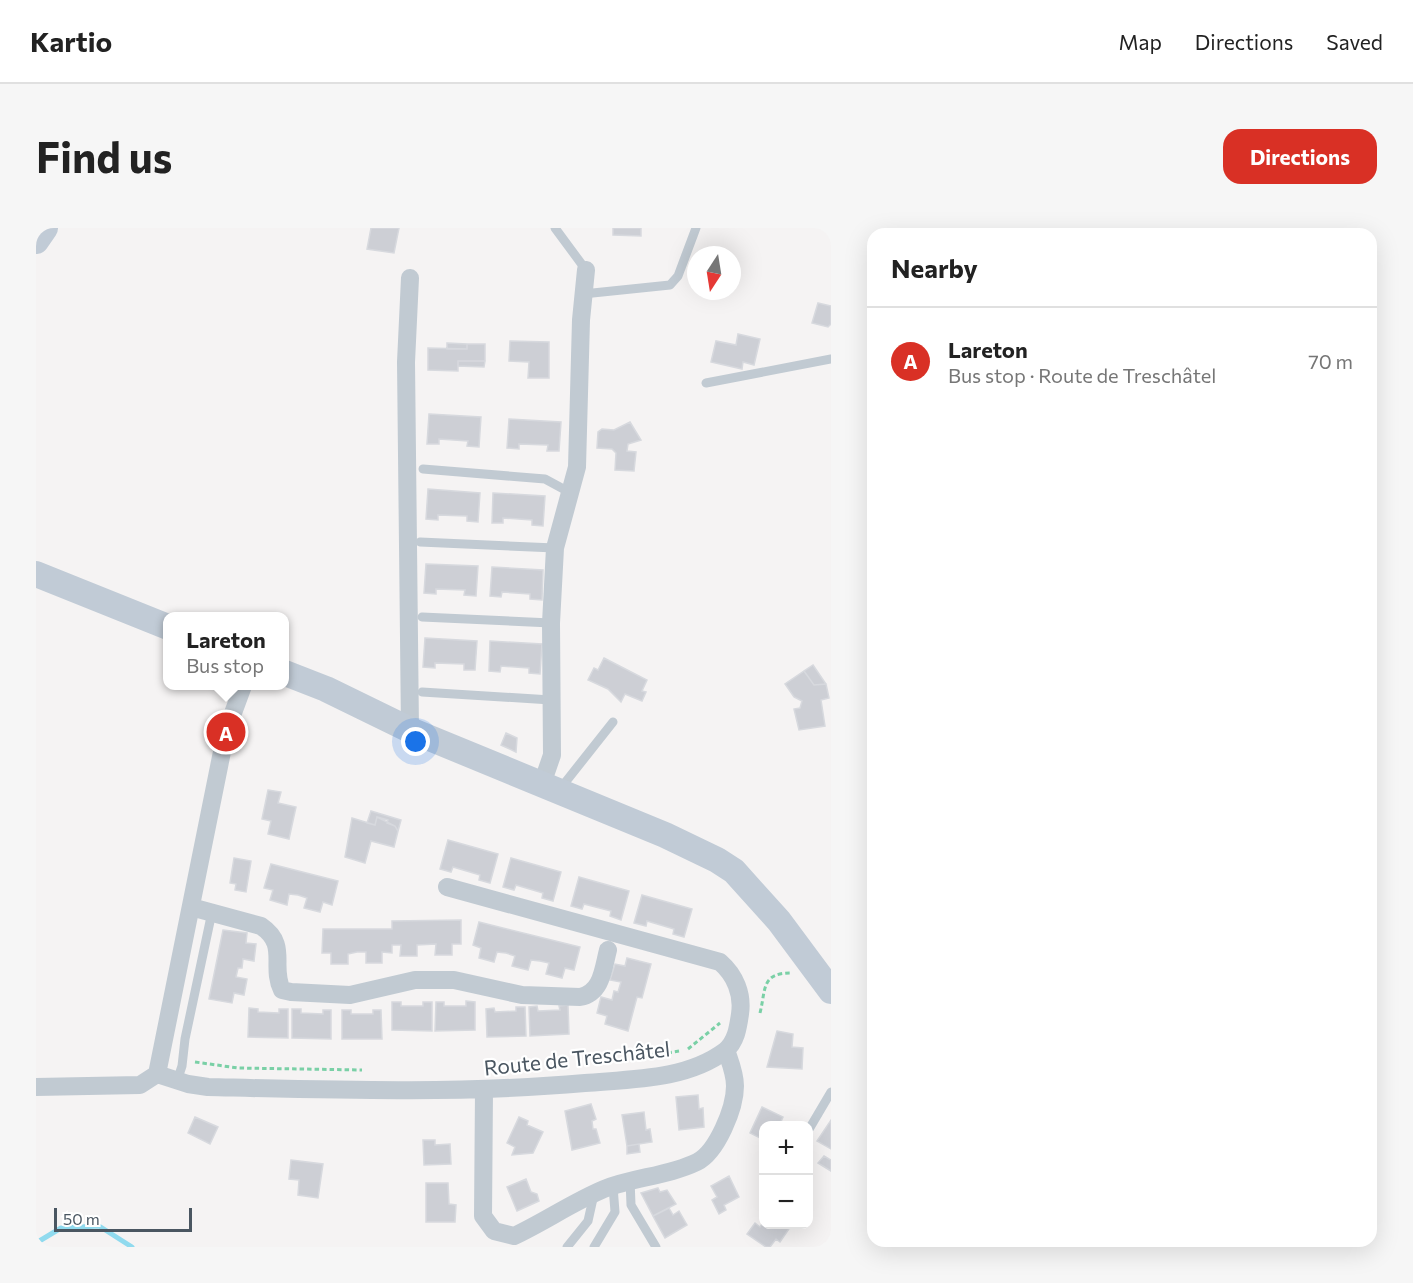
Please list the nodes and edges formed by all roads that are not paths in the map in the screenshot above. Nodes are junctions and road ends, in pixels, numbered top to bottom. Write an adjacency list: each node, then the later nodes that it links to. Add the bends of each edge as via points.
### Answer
1 (45, 228): 4 (street)
2 (555, 228): 5 (lane)
3 (696, 228): 7 (lane, via 678,276 670,285)
4 (36, 241)
5 (586, 270): 7 (street)
6 (410, 278): 27 (street, via 406,362)
7 (583, 294): 11 (street, via 577,467)
8 (831, 359): 9 (lane)
9 (706, 383)
10 (423, 470): 11 (lane, via 545,479)
11 (569, 492): 13 (street)
12 (420, 542): 13 (lane)
13 (555, 548): 16 (street)
14 (43, 577): 17 (street); 18 (street)
15 (422, 617): 16 (lane)
16 (551, 623): 25 (street)
17 (163, 625)
18 (163, 637)
19 (289, 675): 23 (street)
20 (289, 683): 23 (street)
21 (242, 690): 30 (street, via 226,732)
22 (283, 690): 27 (street, via 336,710)
23 (326, 690): 27 (street)
24 (422, 692): 25 (lane)
25 (551, 700): 28 (street)
26 (614, 722): 28 (lane)
27 (410, 730): 28 (street)
28 (551, 787): 33 (street, via 664,835 734,871 779,921)
29 (447, 887): 34 (street, via 720,962 736,983 741,1003 736,1034)
30 (191, 907): 31 (street); 35 (street)
31 (212, 912): 32 (street, via 270,932 278,948 278,983 282,990 291,992 350,995 415,980 454,980 522,995 580,997 599,984); 36 (lane)
32 (608, 950)
33 (831, 991)
34 (726, 1050): 38 (street, Route de Treschâtel, via 689,1069 649,1078); 41 (street, via 735,1088 717,1142 699,1161)
35 (157, 1074): 36 (street, Route de Treschâtel); 37 (street, via 140,1085)
36 (177, 1081): 38 (street, Route de Treschâtel, via 208,1087)
37 (36, 1087)
38 (484, 1091): 42 (street, via 483,1216 495,1231 514,1236)
39 (831, 1092): 40 (lane)
40 (813, 1123)
41 (621, 1183): 42 (street); 44 (lane, via 615,1212); 45 (lane)
42 (594, 1194): 43 (lane, via 588,1221)
43 (567, 1247)
44 (594, 1247)
45 (656, 1247)

